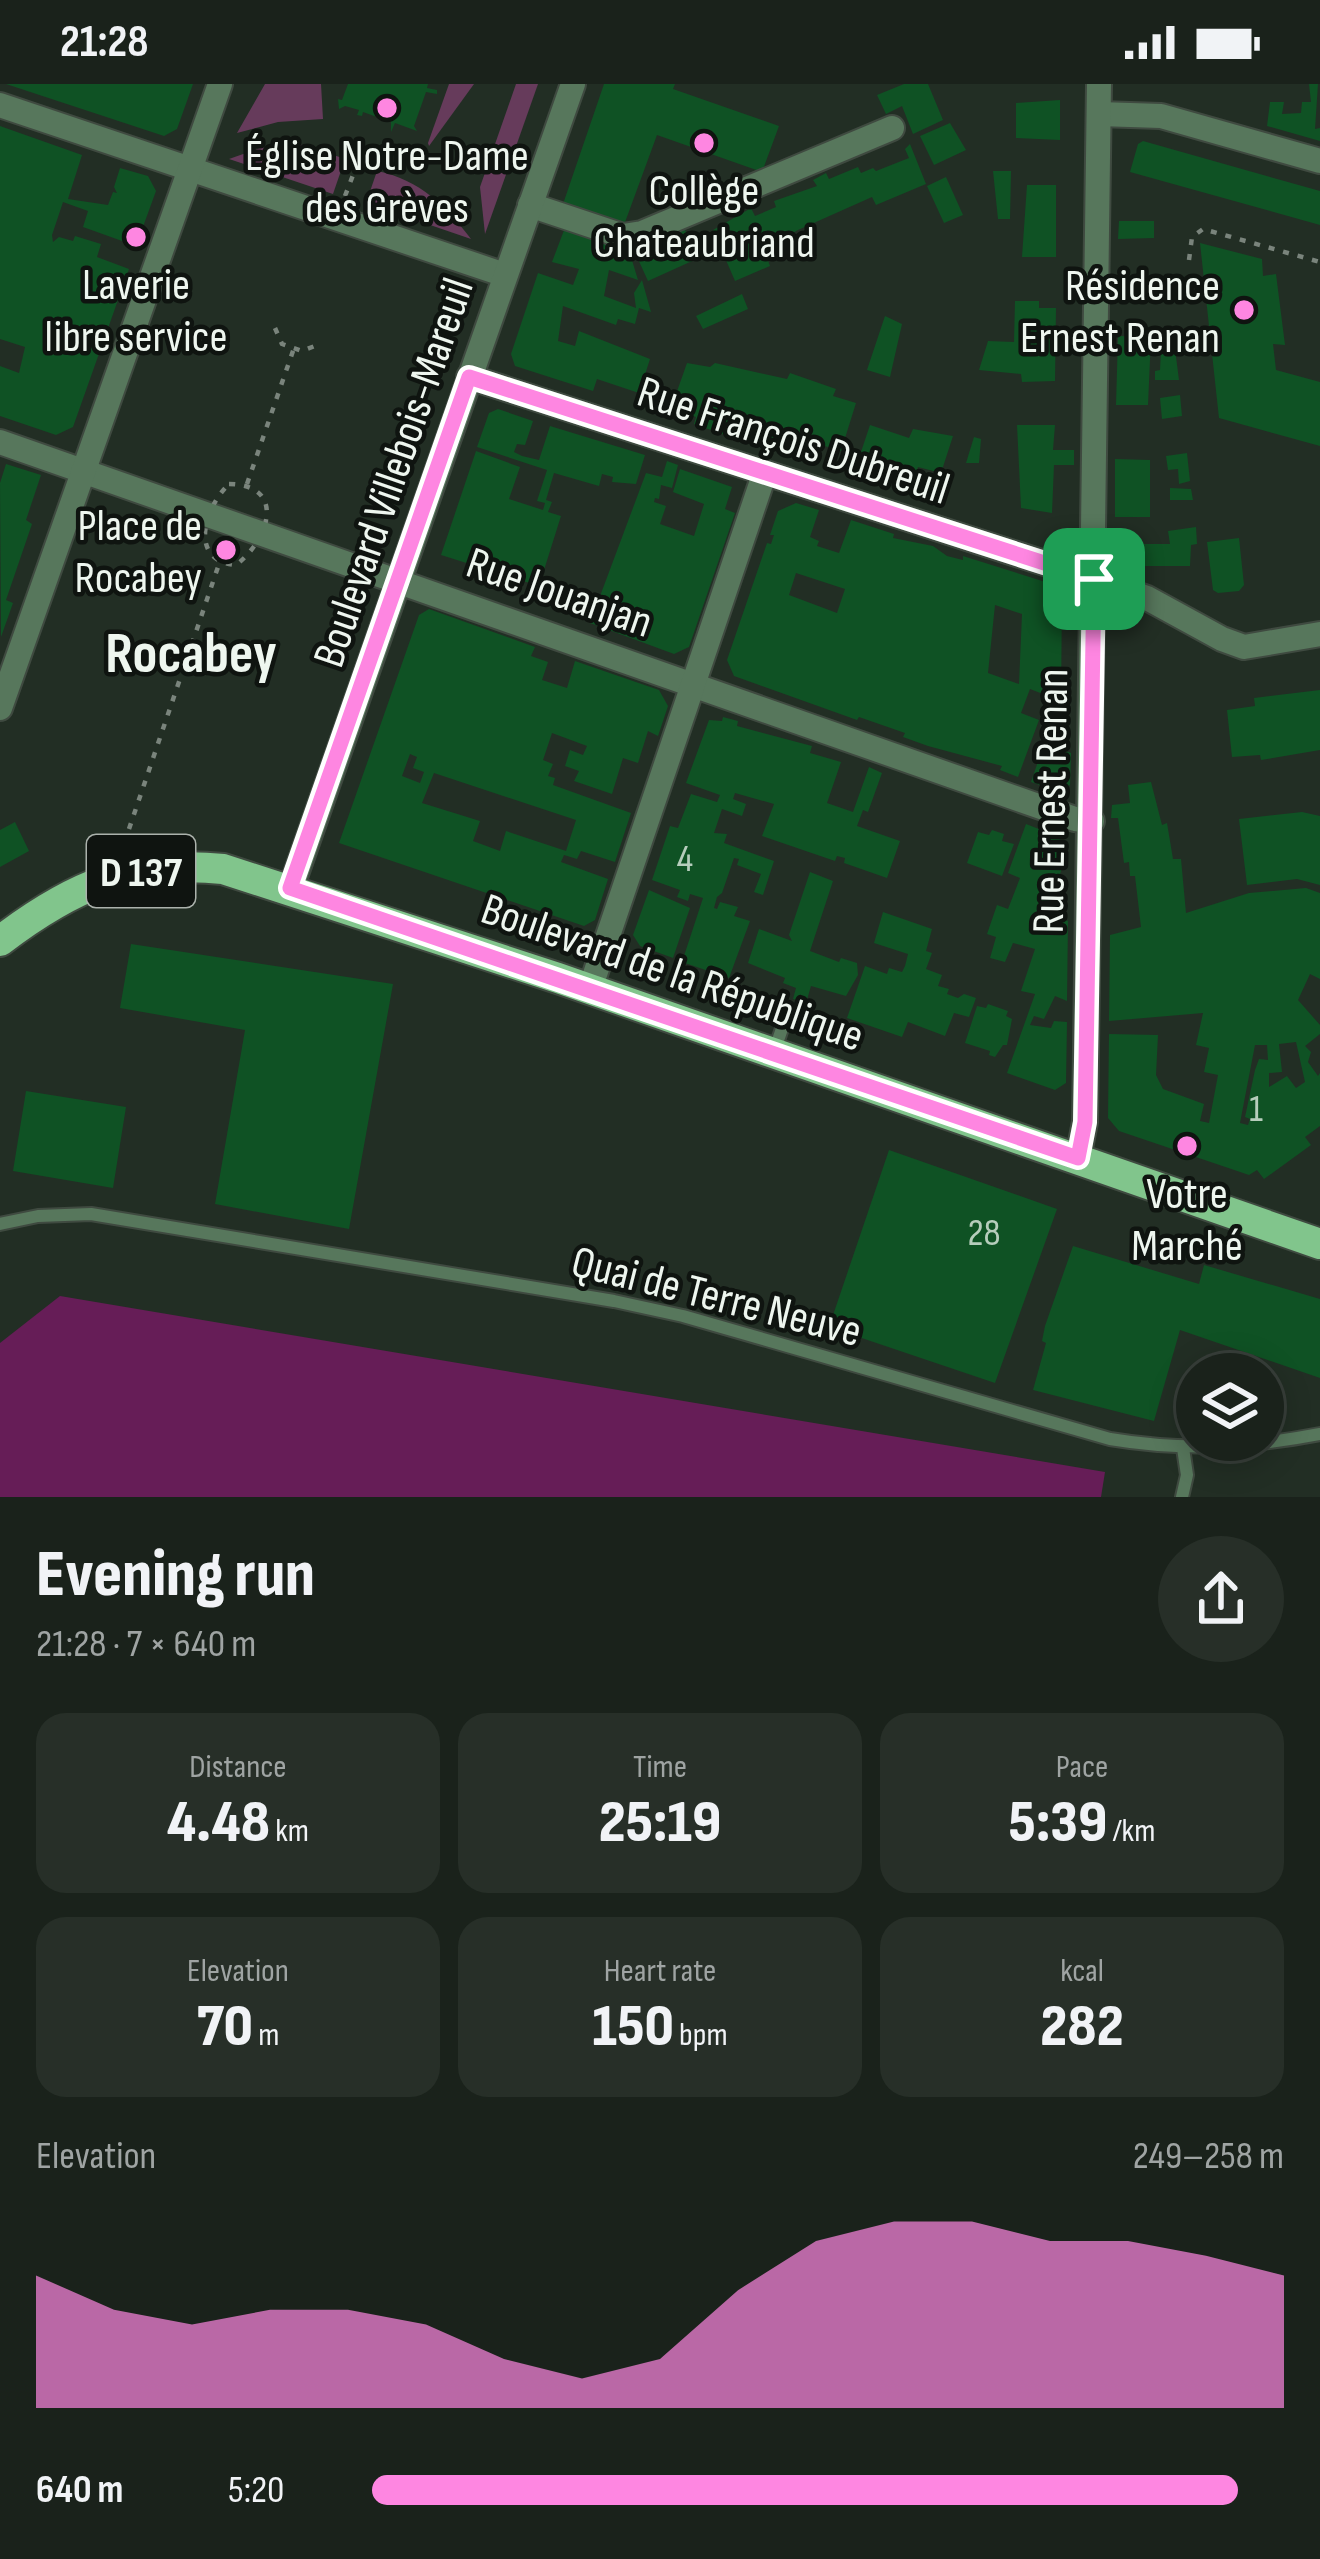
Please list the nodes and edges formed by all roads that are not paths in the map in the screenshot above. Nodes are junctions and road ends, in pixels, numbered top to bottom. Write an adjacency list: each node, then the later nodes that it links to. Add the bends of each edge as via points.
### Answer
1 (220, 84): 8 (street)
2 (572, 84): 9 (street, Boulevard Villebois-Mareuil)
3 (1100, 84): 5 (street, Rue Ernest Renan)
4 (0, 105): 8 (street)
5 (1100, 114): 7 (street, via 1161,116); 15 (street, Rue Ernest Renan)
6 (892, 128): 9 (street, via 643,233 623,236)
7 (1320, 160)
8 (190, 169): 10 (street); 13 (street)
9 (530, 205): 10 (street, Boulevard Villebois-Mareuil)
10 (505, 275): 11 (street, Boulevard Villebois-Mareuil)
11 (469, 377): 14 (street, Rue François Dubreuil); 16 (street, Boulevard Villebois-Mareuil)
12 (0, 442): 13 (street, Rue Jouanjan)
13 (84, 472): 16 (street, Rue Jouanjan); 19 (street)
14 (764, 476): 15 (street, Rue François Dubreuil); 18 (street)
15 (1094, 579): 17 (street, Rue François Dubreuil, via 1244,646); 20 (street, Rue Ernest Renan)
16 (399, 580): 18 (street, Rue Jouanjan); 21 (street, Boulevard Villebois-Mareuil)
17 (1320, 634)
18 (696, 684): 20 (street, Rue Jouanjan); 23 (street)
19 (0, 708)
20 (1092, 821): 26 (street, Rue Ernest Renan)
21 (290, 888): 22 (main road, Boulevard de la République / D 137, via 224,869 148,869 59,898); 23 (main road, Boulevard de la République / D 137)
22 (0, 941)
23 (590, 989): 25 (main road, Boulevard de la République / D 137)
24 (787, 1013): 25 (lane)
25 (774, 1053): 26 (main road, Boulevard de la République / D 137)
26 (1078, 1158): 28 (main road, Boulevard de la République / D 137)
27 (0, 1224): 31 (lane, Quai de Terre Neuve, via 91,1214 648,1308 1110,1439)
28 (1320, 1244)
29 (1320, 1434): 30 (lane, Quai de Terre Neuve)
30 (1284, 1441)
31 (1176, 1447)
32 (1185, 1461): 33 (lane)
33 (1182, 1497)

